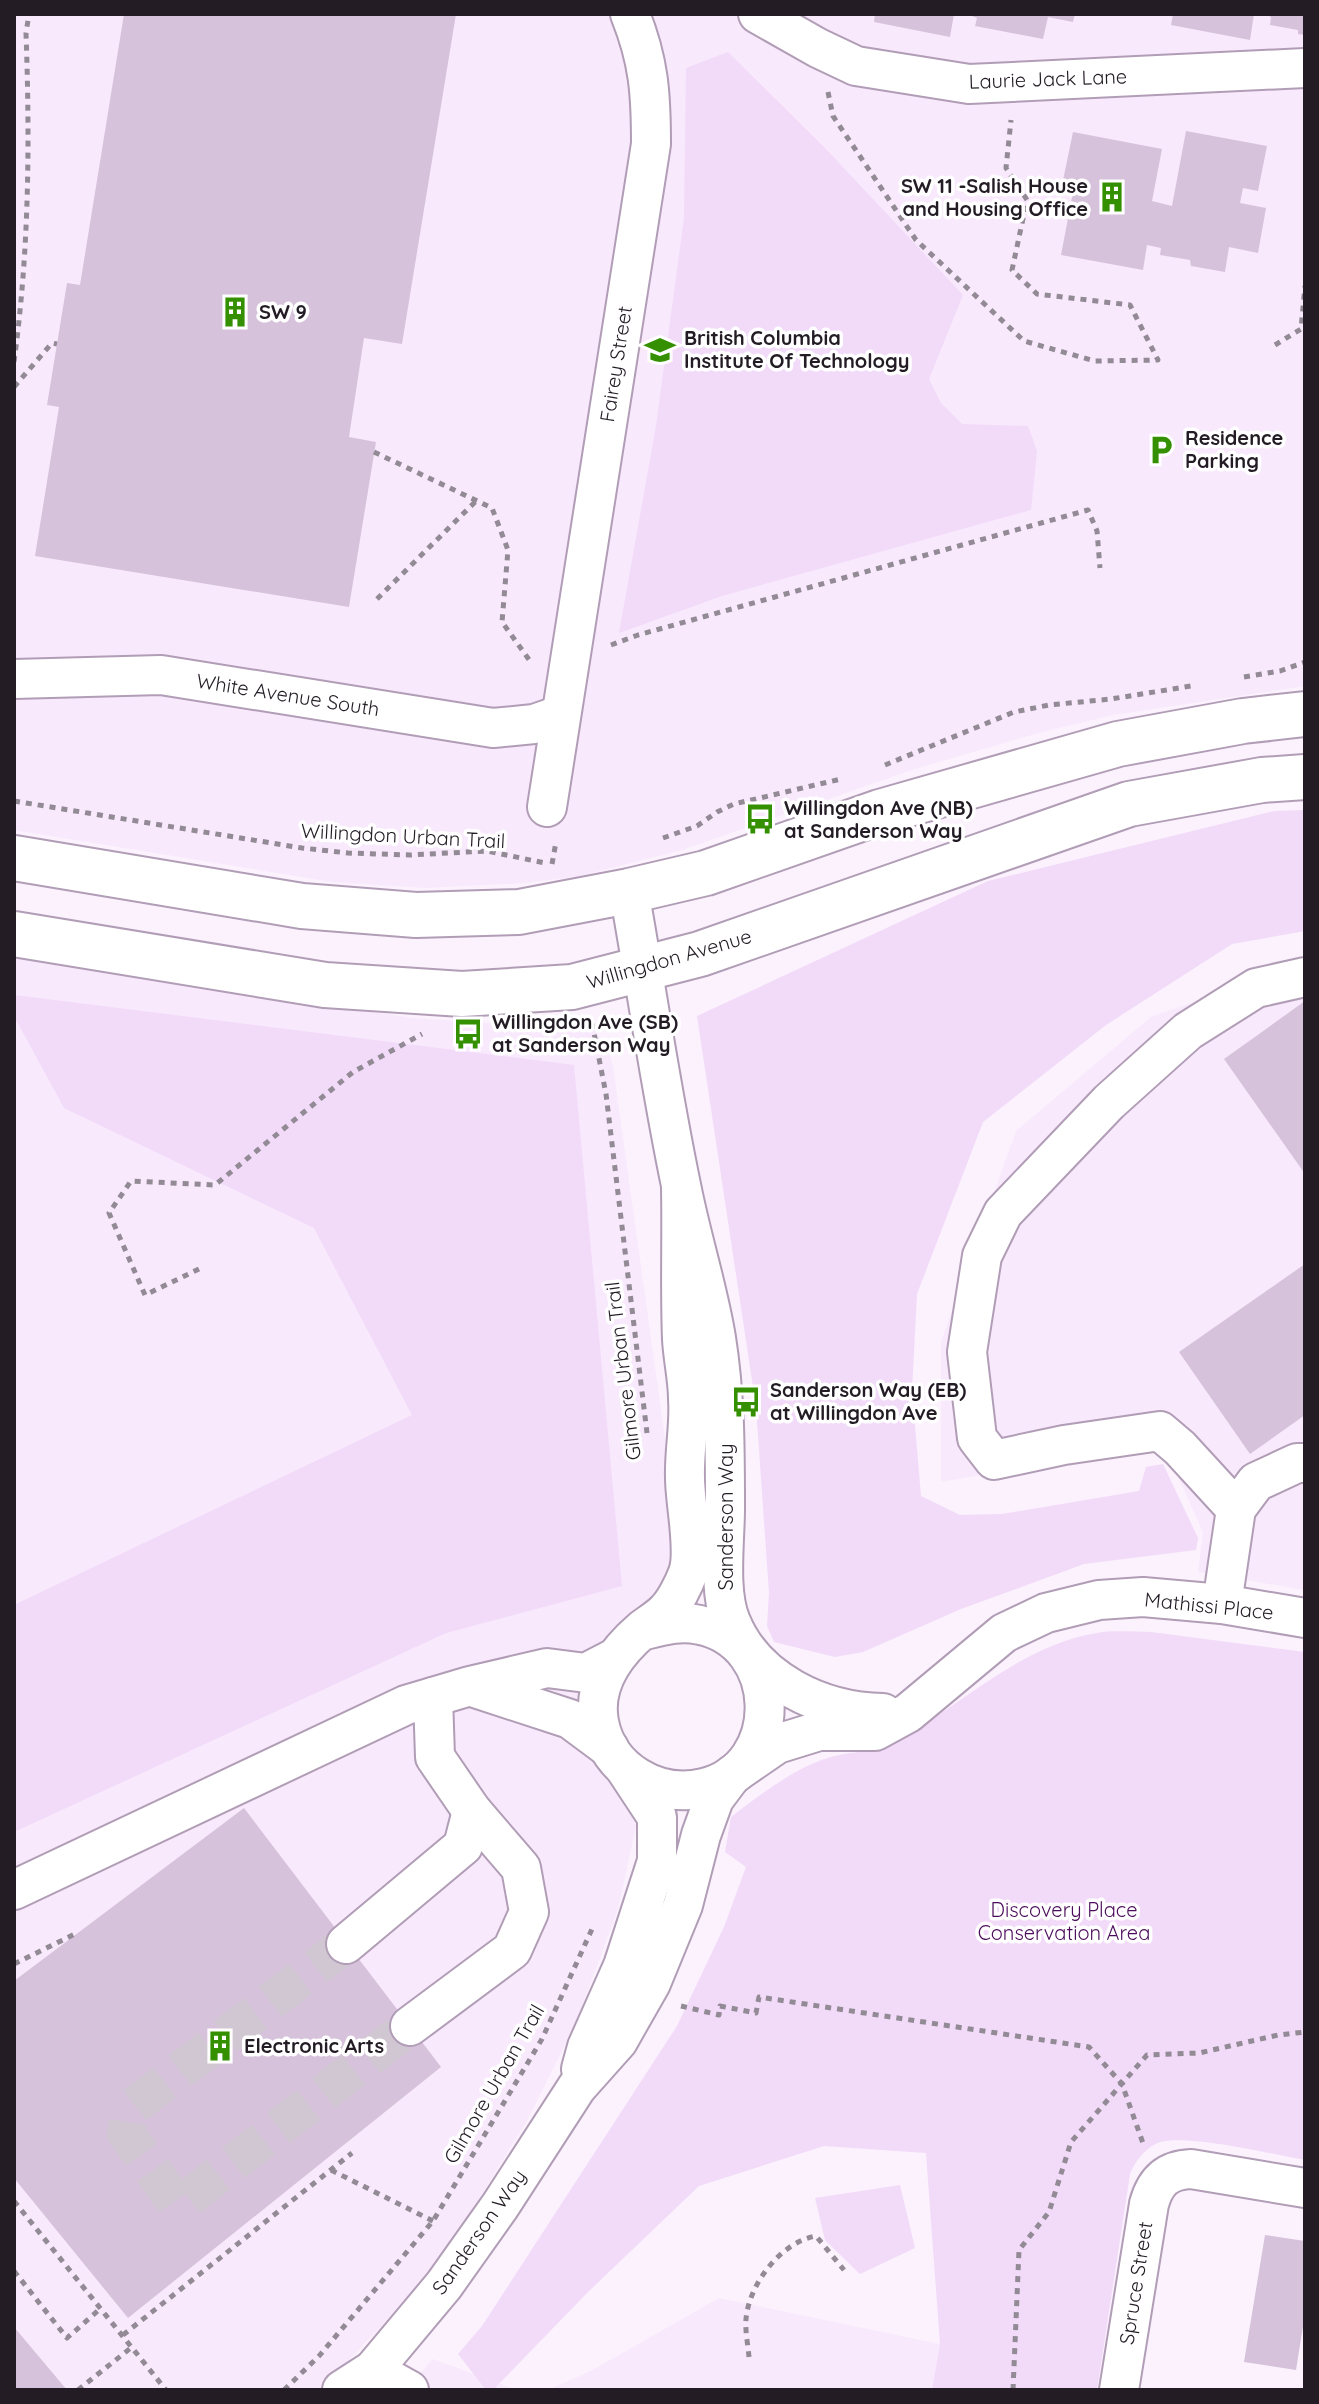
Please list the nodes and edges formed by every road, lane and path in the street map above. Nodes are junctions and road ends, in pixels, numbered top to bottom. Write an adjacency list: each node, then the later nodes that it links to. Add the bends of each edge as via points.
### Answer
1 (29, 14): 11 (path, via 30,152)
2 (630, 14): 21 (street, Fairey Street, via 643,46 651,93 651,144)
3 (758, 14): 4 (street, Laurie Jack Lane)
4 (818, 48): 6 (street, Laurie Jack Lane, via 856,66 969,84); 6 (path, via 833,116 916,240 1024,341 1095,361 1158,360 1130,305 1037,294 1012,270 1027,200 1006,168)
5 (1305, 68): 6 (street, Laurie Jack Lane)
6 (1015, 83)
7 (1305, 286): 8 (path)
8 (1304, 313): 10 (path, via 1301,329)
9 (57, 344): 12 (path, via 52,343)
10 (1275, 345)
11 (14, 362)
12 (14, 387)
13 (374, 452): 14 (path)
14 (477, 500): 16 (path); 18 (path, via 492,508 508,550 502,622)
15 (1100, 568): 17 (path, via 1097,531 1088,510)
16 (377, 599)
17 (610, 645)
18 (536, 669)
19 (14, 679): 21 (street, White Avenue South, via 161,675 493,728)
20 (1305, 714): 29 (main road, via 1118,744 880,812 706,873)
21 (560, 715): 25 (street, Fairey Street)
22 (1305, 777): 31 (main road, Willingdon Avenue, via 1129,804)
23 (14, 801): 28 (path, Willingdon Urban Trail, via 302,848 395,854 487,851)
24 (734, 804): 26 (path, via 697,826)
25 (547, 807)
26 (650, 842)
27 (14, 858): 29 (main road, via 302,906 416,915 519,912)
28 (565, 865)
29 (629, 891): 31 (street, Sanderson Way)
30 (14, 934): 31 (main road, Willingdon Avenue, via 325,985 447,993 572,987)
31 (643, 970): 35 (street, Sanderson Way)
32 (1305, 977): 39 (street, via 1256,988 1188,1031 1109,1102 1003,1213 982,1256 967,1352 977,1438 994,1460 1160,1431)
33 (593, 1028): 37 (path, Gilmore Urban Trail, via 606,1094)
34 (430, 1030): 36 (path, via 353,1072 215,1185 131,1181 109,1213 145,1295)
35 (681, 1188): 42 (street, Sanderson Way, via 682,1341 689,1401 685,1497 692,1549 688,1573 668,1610); 43 (street, Sanderson Way, via 716,1338 725,1436 724,1592 730,1621)
36 (199, 1269)
37 (647, 1437)
38 (1301, 1463): 39 (street, via 1256,1482)
39 (1236, 1509): 40 (street)
40 (1222, 1604): 41 (street, Mathissi Place); 47 (street, Mathissi Place, via 1143,1597 1099,1600 1046,1613 1004,1633)
41 (1305, 1618)
42 (641, 1631): 43 (street, via 674,1623 701,1625 726,1635); 44 (street)
43 (747, 1653): 47 (street, via 786,1688 862,1712); 49 (street, via 761,1677 766,1703 751,1756)
44 (615, 1658): 45 (street, via 586,1673 547,1668); 48 (street, via 599,1693 599,1722)
45 (470, 1686): 46 (street); 48 (street, via 570,1719)
46 (433, 1697): 50 (street, via 435,1757); 51 (street, via 406,1705)
47 (908, 1713): 49 (street, Mathissi Place, via 875,1731 819,1731 777,1744)
48 (618, 1759): 49 (street, via 651,1785 679,1791 706,1788); 60 (street, Sanderson Way, via 657,1817 657,1861)
49 (732, 1775): 60 (street, Sanderson Way, via 714,1799 683,1905 651,1983 618,2041)
50 (472, 1811): 54 (street, via 463,1846); 57 (street, via 521,1868 529,1912 512,1950)
51 (14, 1890)
52 (598, 1915): 66 (path, Gilmore Urban Trail, via 542,2039)
53 (77, 1933): 55 (path)
54 (346, 1944)
55 (14, 1964)
56 (675, 2004): 59 (path, via 719,2015 720,2006 756,2013 759,1997 1089,2047)
57 (410, 2026)
58 (1305, 2032): 59 (path, via 1199,2053 1147,2055)
59 (1122, 2084): 63 (path); 78 (path, via 1071,2142 1049,2212 1019,2250)
60 (577, 2087): 73 (street, Sanderson Way, via 444,2285)
61 (352, 2153): 62 (path)
62 (331, 2170): 66 (path); 70 (path)
63 (1161, 2179): 64 (street, via 1191,2169); 79 (street, Spruce Street, via 1149,2204)
64 (1305, 2188)
65 (14, 2201): 69 (path)
66 (433, 2221): 76 (path, Gilmore Urban Trail)
67 (844, 2270): 72 (path, via 816,2236 804,2238 774,2261 752,2294 746,2320)
68 (14, 2271): 69 (path, via 67,2338)
69 (101, 2308): 70 (path)
70 (123, 2335): 71 (path)
71 (132, 2347): 74 (path); 75 (path)
72 (749, 2357)
73 (365, 2385): 77 (street)
74 (78, 2390)
75 (166, 2390)
76 (284, 2390)
77 (409, 2390)
78 (1013, 2390)
79 (1119, 2390)

